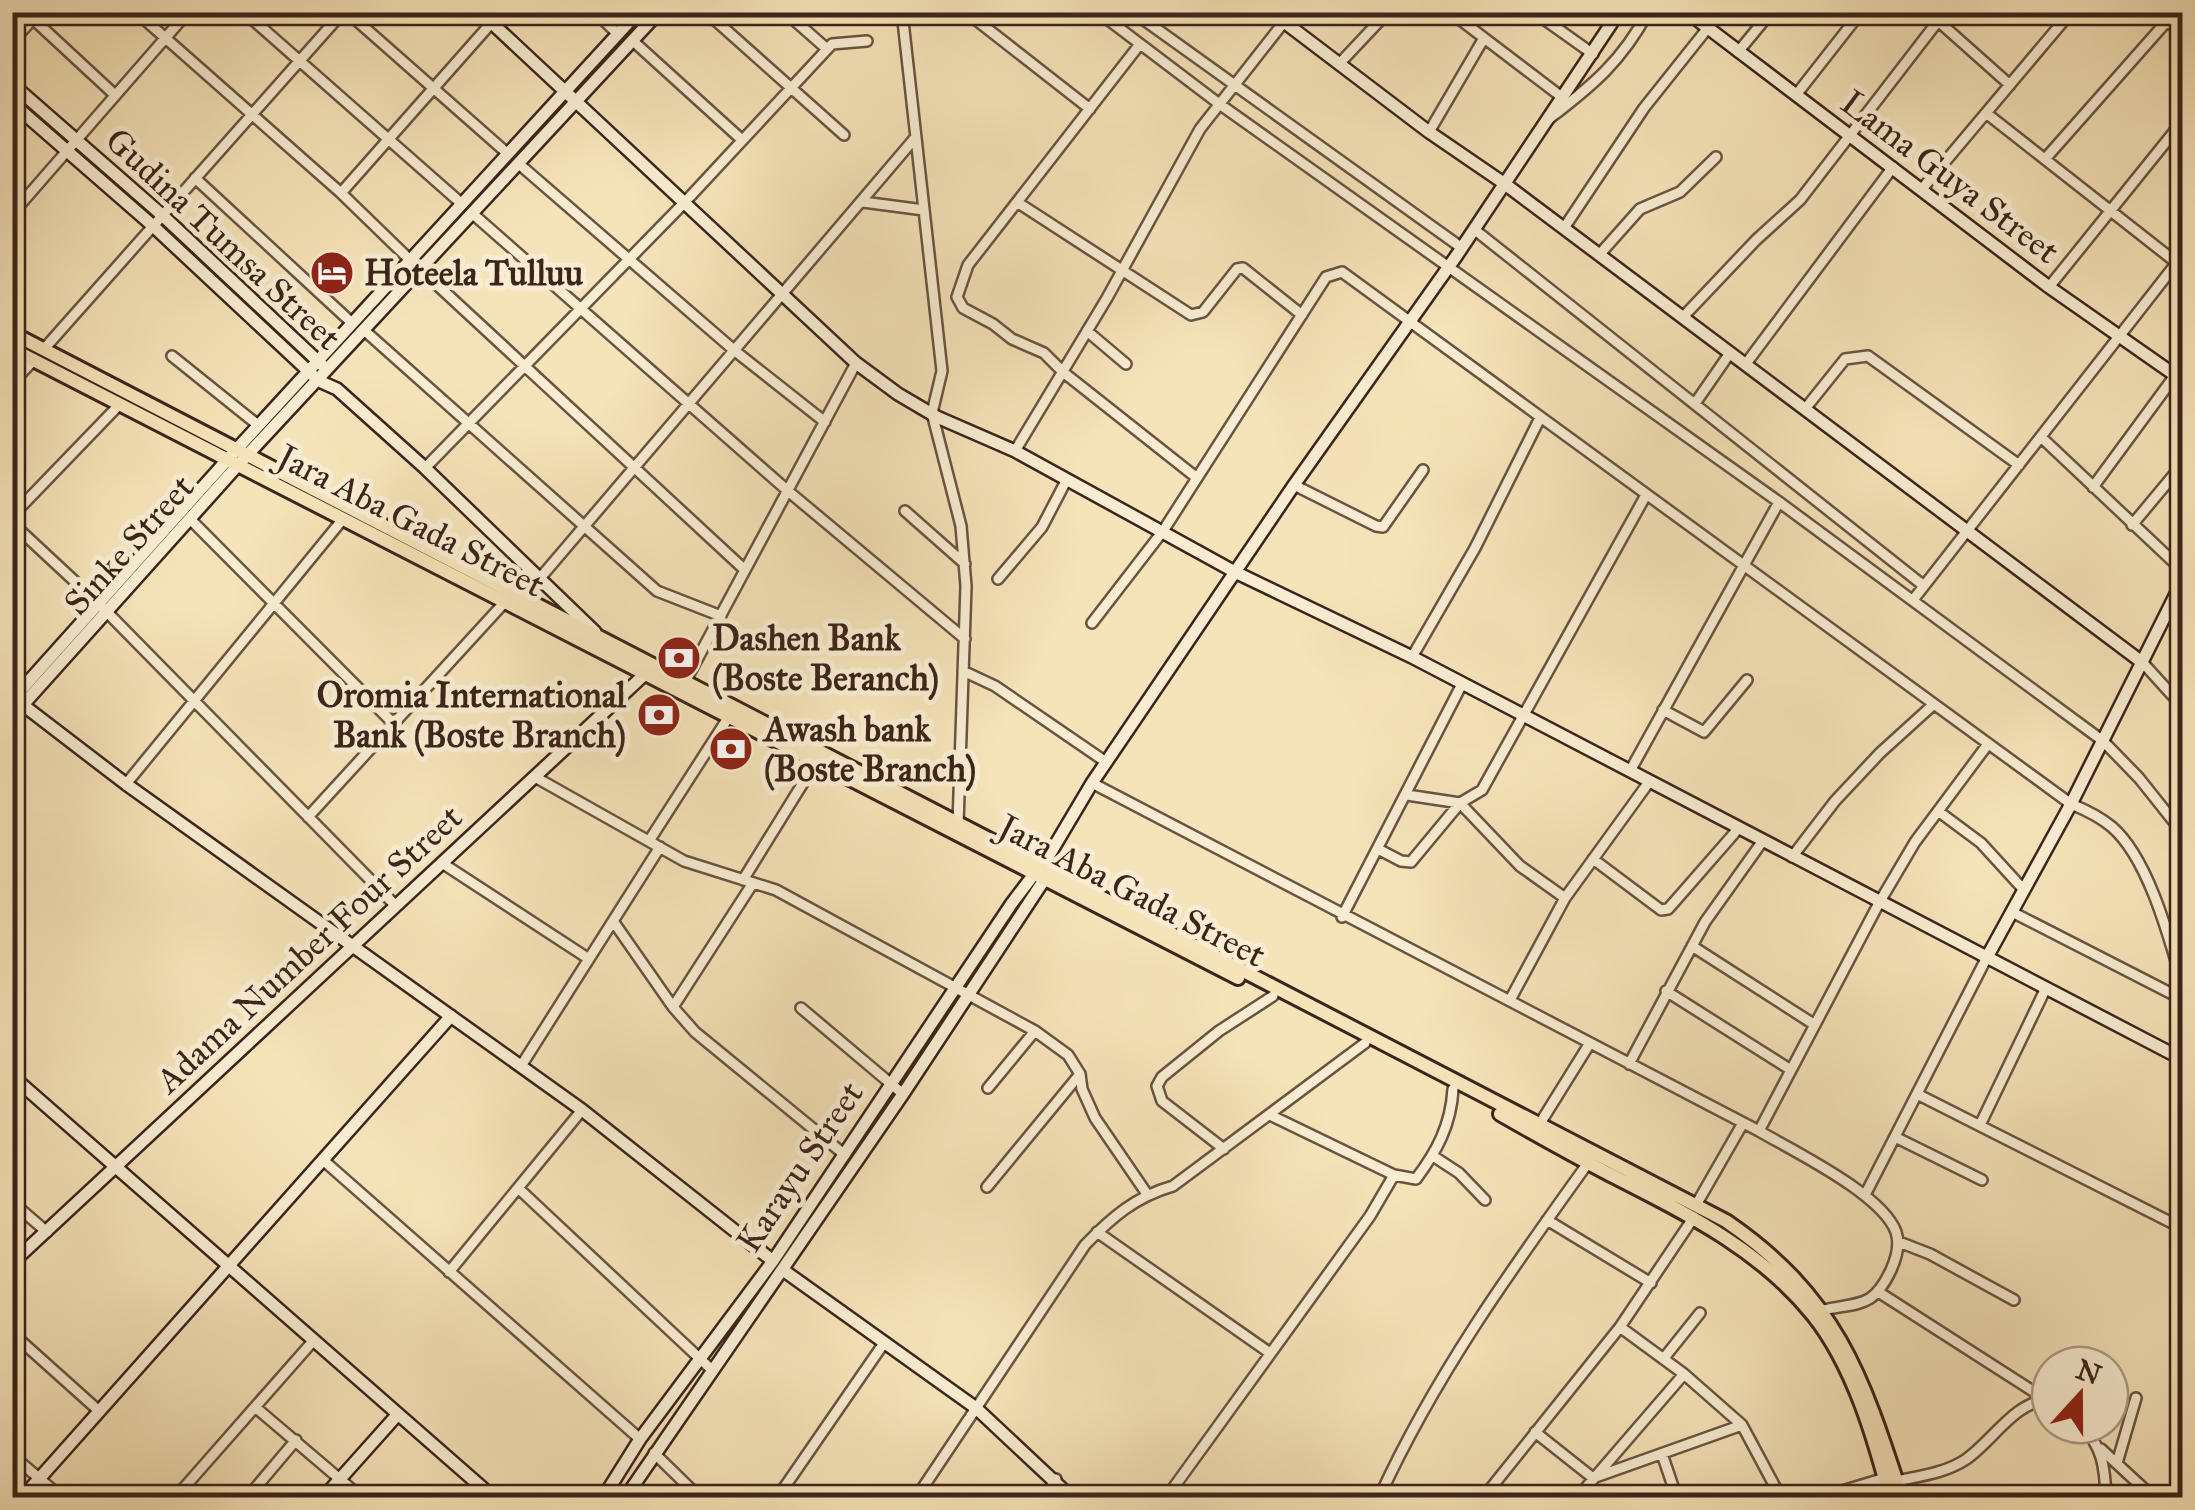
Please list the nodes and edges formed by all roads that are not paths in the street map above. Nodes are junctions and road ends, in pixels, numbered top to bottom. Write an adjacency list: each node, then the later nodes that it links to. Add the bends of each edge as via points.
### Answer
1 (136, 12): 36 (street)
2 (188, 12): 36 (street)
3 (244, 12): 45 (street)
4 (345, 12): 45 (street); 51 (street)
5 (480, 12): 32 (street)
6 (501, 12): 32 (street)
7 (595, 12): 35 (street)
8 (638, 12): 35 (street)
9 (659, 12): 38 (street)
10 (706, 12): 50 (street)
11 (785, 12): 42 (street)
12 (902, 12): 67 (street)
13 (966, 12): 59 (street)
14 (1098, 12): 41 (street)
15 (1133, 12): 48 (street)
16 (1272, 12): 31 (street)
17 (1388, 12): 46 (street)
18 (1450, 12): 37 (street)
19 (1534, 12): 44 (street)
20 (1619, 12): 44 (street)
21 (1648, 12): 62 (street, via 1624,54)
22 (1687, 12): 33 (street, Lama Guya Street)
23 (1772, 12): 43 (street)
24 (1861, 12): 54 (street)
25 (1928, 12): 29 (street)
26 (2071, 12): 49 (street)
27 (2156, 12): 30 (street)
28 (36, 16): 40 (street); 53 (street)
29 (1941, 17): 49 (street); 66 (street)
30 (2171, 17): 34 (street); 74 (street)
31 (1284, 22): 46 (street); 48 (street)
32 (492, 23): 51 (street); 52 (street)
33 (1707, 29): 43 (street, Lama Guya Street); 90 (street, via 1644,108)
34 (2182, 33)
35 (618, 34): 52 (street)
36 (165, 38): 53 (street); 61 (street)
37 (1484, 38): 55 (street); 64 (street)
38 (633, 40): 56 (street); 68 (street)
39 (868, 41): 42 (street, via 841,41)
40 (12, 42)
41 (1140, 44): 58 (street); 59 (street)
42 (827, 49): 50 (street)
43 (1738, 52): 54 (street, Lama Guya Street)
44 (1593, 54): 55 (street)
45 (300, 62): 61 (street); 70 (street)
46 (1339, 64): 64 (street)
47 (12, 84): 69 (street, Gudina Tumsa Street)
48 (1232, 85): 58 (street); 92 (street)
49 (2010, 85): 60 (street)
50 (790, 87): 65 (street); 68 (street)
51 (433, 89): 70 (street); 72 (street)
52 (566, 91): 56 (street); 72 (street)
53 (115, 95): 69 (street)
54 (1796, 95): 66 (street, Lama Guya Street)
55 (1563, 98): 62 (street)
56 (577, 101): 75 (street); 81 (street)
57 (12, 103): 71 (street, Gudina Tumsa Street)
58 (1218, 103): 97 (street); 99 (street)
59 (1090, 108): 83 (street)
60 (1986, 112): 74 (street); 79 (street)
61 (252, 115): 77 (street); 80 (street)
62 (1548, 120): 78 (street)
63 (2182, 122): 86 (street)
64 (1429, 132): 78 (street)
65 (844, 134)
66 (1850, 135): 76 (street, Lama Guya Street); 104 (street, via 1800,200)
67 (916, 137): 82 (street); 85 (street)
68 (742, 138): 81 (street)
69 (76, 140): 71 (street); 89 (street, Gudina Tumsa Street)
70 (388, 140): 80 (street); 84 (street)
71 (66, 151): 87 (street); 89 (street, Gudina Tumsa Street)
72 (508, 154): 84 (street)
73 (1716, 157): 93 (street, via 1680,192 1640,209)
74 (2045, 159): 86 (street)
75 (519, 164): 88 (street); 94 (street)
76 (1892, 167): 79 (street, Lama Guya Street); 118 (street)
77 (195, 178): 89 (street); 106 (street)
78 (1505, 184): 90 (street); 91 (street)
79 (1922, 189): 100 (street, Lama Guya Street)
80 (340, 193): 95 (street)
81 (685, 202): 94 (street); 101 (street)
82 (863, 202): 85 (street); 101 (street)
83 (1017, 202): 99 (street); 121 (street, via 968,265 957,297 963,308 1044,353)
84 (462, 204): 95 (street)
85 (924, 210): 129 (street, via 942,371)
86 (2110, 212): 96 (street); 100 (street)
87 (12, 214)
88 (473, 214): 98 (street); 102 (street)
89 (157, 220): 114 (street); 119 (street, Gudina Tumsa Street)
90 (1564, 228): 93 (street)
91 (1474, 230): 92 (street); 125 (street)
92 (1462, 248): 97 (street)
93 (1599, 255): 104 (street)
94 (626, 258): 102 (street); 112 (street)
95 (410, 260): 106 (street)
96 (2180, 260): 110 (street)
97 (1450, 266): 105 (street); 148 (street)
98 (421, 270): 107 (street); 120 (street)
99 (1122, 270): 103 (street, via 1192,315 1204,312 1243,268); 108 (street)
100 (2050, 287): 110 (street, Lama Guya Street)
101 (784, 294): 112 (street); 116 (street)
102 (579, 308): 120 (street); 127 (street)
103 (1302, 315): 105 (street, via 1326,277 1342,272); 142 (street)
104 (1682, 318): 113 (street)
105 (1408, 322): 130 (street); 144 (street)
106 (352, 323): 119 (street)
107 (364, 331): 123 (street); 131 (street)
108 (1087, 331): 117 (street); 121 (street)
109 (12, 333): 114 (main road, Jara Aba Gada Street)
110 (2120, 336): 122 (street, Lama Guya Street); 134 (street)
111 (12, 349): 114 (main road, Jara Aba Gada Street)
112 (735, 351): 127 (street); 132 (street)
113 (1730, 353): 118 (street); 125 (street)
114 (39, 354): 124 (street); 126 (main road, Jara Aba Gada Street); 136 (main road, Jara Aba Gada Street)
115 (172, 356): 133 (street)
116 (856, 363): 129 (street); 132 (street)
117 (1126, 364)
118 (1745, 364): 128 (street)
119 (313, 366): 123 (street, Gudina Tumsa Street); 133 (street)
120 (524, 366): 131 (street); 138 (street)
121 (1063, 372): 135 (street); 142 (street)
122 (2180, 373): 145 (street)
123 (323, 376): 136 (street); 140 (street, Gudina Tumsa Street)
124 (12, 384)
125 (1696, 402): 165 (street)
126 (120, 404): 136 (main road, Jara Aba Gada Street); 150 (street)
127 (689, 405): 138 (street); 146 (street)
128 (1805, 410): 137 (street, via 1845,359 1868,356); 156 (street)
129 (935, 415): 135 (street); 157 (street)
130 (1540, 418): 147 (street); 174 (street)
131 (470, 422): 140 (street); 154 (street)
132 (825, 422): 146 (street)
133 (258, 425): 136 (street)
134 (2041, 436): 137 (street); 145 (street)
135 (1015, 451): 143 (street)
136 (237, 458): 151 (street, Sinke Street); 152 (main road, Jara Aba Gada Street); 169 (street, Sinke Street); 172 (main road, Jara Aba Gada Street)
137 (2019, 465): 156 (street)
138 (636, 466): 154 (street); 159 (street)
139 (2182, 466): 153 (street)
140 (425, 468): 162 (street)
141 (1422, 470): 144 (street, via 1383,526)
142 (1197, 478): 155 (street)
143 (1068, 480): 155 (street); 163 (street, via 1042,527)
144 (1294, 485): 161 (street)
145 (2093, 487): 153 (street)
146 (788, 491): 159 (street); 173 (street)
147 (1646, 495): 158 (street); 188 (street)
148 (1778, 502): 158 (street); 166 (street)
149 (905, 511): 157 (street)
150 (12, 519): 169 (street)
151 (190, 519): 167 (street); 169 (street, Sinke Street)
152 (343, 519): 167 (street); 168 (main road, Jara Aba Gada Street)
153 (2132, 525): 160 (street)
154 (584, 528): 162 (street); 170 (street, via 657,591)
155 (1163, 531): 161 (street); 171 (street)
156 (1967, 531): 165 (street); 175 (street)
157 (964, 564): 173 (street)
158 (1742, 565): 183 (street); 185 (street)
159 (746, 570): 170 (street)
160 (2182, 570)
161 (1235, 572): 174 (street); 193 (street)
162 (541, 577): 172 (street)
163 (998, 579)
164 (2182, 582): 175 (street)
165 (1924, 586): 166 (street)
166 (1912, 600): 190 (street)
167 (274, 601): 181 (street); 189 (street)
168 (504, 602): 177 (main road, Jara Aba Gada Street); 189 (street)
169 (102, 608): 181 (street); 182 (street, Sinke Street)
170 (721, 616): 179 (street)
171 (1092, 623)
172 (595, 632): 179 (main road, Jara Aba Gada Street)
173 (964, 639): 176 (street)
174 (1412, 657): 180 (street)
175 (2143, 664): 184 (street); 190 (street)
176 (964, 671): 193 (street); 204 (street)
177 (644, 675): 187 (main road, Jara Aba Gada Street); 195 (street, Adama Number Four Street)
178 (1747, 680): 185 (street, via 1704,732)
179 (685, 682): 204 (main road, Jara Aba Gada Street)
180 (1462, 684): 188 (street); 199 (street)
181 (194, 700): 198 (street); 203 (street)
182 (18, 702): 186 (street, Sinke Street); 198 (street)
183 (1934, 704): 191 (street); 211 (street, via 1835,801)
184 (2182, 704)
185 (1663, 710): 194 (street)
186 (12, 717)
187 (728, 718): 192 (main road, Jara Aba Gada Street); 207 (street)
188 (1524, 718): 194 (street); 200 (street, via 1482,790)
189 (393, 724): 203 (street)
190 (2104, 741): 201 (street); 206 (street)
191 (1988, 744): 201 (street); 202 (street)
192 (816, 762): 214 (main road, Jara Aba Gada Street); 215 (street)
193 (1106, 762): 197 (street)
194 (1630, 771): 196 (street)
195 (534, 776): 207 (street); 213 (street, Adama Number Four Street)
196 (1649, 782): 205 (street); 212 (street)
197 (1092, 783): 214 (street); 221 (street)
198 (126, 784): 224 (street)
199 (1407, 795): 200 (street); 210 (street)
200 (1460, 803): 210 (street, via 1411,862); 217 (street, via 1520,866)
201 (2072, 804): 216 (street); 227 (street, via 2114,828 2132,850)
202 (1938, 812): 216 (street, via 1981,843); 218 (street)
203 (308, 817): 219 (street)
204 (958, 824): 214 (main road, Jara Aba Gada Street)
205 (1738, 829): 208 (street); 212 (street, via 1661,910)
206 (2182, 832)
207 (649, 841): 209 (street)
208 (1762, 842): 211 (street); 223 (street)
209 (660, 848): 215 (street); 222 (street)
210 (1378, 849): 221 (street)
211 (1792, 858): 218 (street)
212 (1593, 859): 217 (street)
213 (442, 863): 219 (street, Adama Number Four Street); 225 (street)
214 (1041, 872): 228 (street, Karayu Street); 231 (street, Karayu Street); 232 (main road, Jara Aba Gada Street); 256 (main road, Jara Aba Gada Street)
215 (748, 881): 228 (street); 235 (street)
216 (2024, 890): 220 (street)
217 (1565, 898): 234 (street)
218 (1879, 903): 226 (street); 238 (street)
219 (396, 906): 224 (street, Adama Number Four Street)
220 (2012, 912): 226 (street); 233 (street)
221 (1342, 916): 234 (street)
222 (614, 921): 225 (street); 235 (street)
223 (1692, 946): 230 (street); 238 (street)
224 (352, 947): 237 (street); 265 (street, Adama Number Four Street)
225 (589, 959): 244 (street)
226 (1986, 959): 229 (street); 252 (street)
227 (2182, 982)
228 (955, 988): 231 (street); 248 (street, Karayu Street)
229 (2045, 990): 242 (street); 257 (street)
230 (1666, 991): 243 (street); 245 (street)
231 (968, 996): 239 (street); 251 (street, Karayu Street)
232 (1273, 996): 240 (main road, Jara Aba Gada Street); 260 (street, via 1219,1031 1158,1086 1162,1100)
233 (2182, 999)
234 (1510, 1000): 241 (street)
235 (673, 1008): 261 (street)
236 (801, 1008): 248 (street)
237 (451, 1016): 244 (street); 263 (street)
238 (1815, 1025): 245 (street)
239 (1035, 1030): 246 (street, via 1068,1055); 249 (street)
240 (1365, 1043): 250 (main road, Jara Aba Gada Street); 254 (street)
241 (1590, 1044): 243 (street); 256 (street)
242 (2182, 1059)
243 (1629, 1064): 255 (street)
244 (521, 1066): 253 (street)
245 (1792, 1070): 258 (street)
246 (1080, 1074): 268 (street); 270 (street, via 1095,1118)
247 (12, 1076): 265 (street)
248 (892, 1085): 251 (street); 261 (street, Karayu Street)
249 (988, 1088)
250 (1454, 1089): 262 (street); 264 (main road, Jara Aba Gada Street)
251 (903, 1094): 281 (street, Karayu Street)
252 (1917, 1094): 257 (street); 259 (street)
253 (582, 1110): 269 (street); 281 (street)
254 (1270, 1116): 260 (street); 266 (street)
255 (1743, 1123): 258 (street); 274 (street)
256 (1539, 1125): 274 (main road, Jara Aba Gada Street)
257 (1980, 1126): 276 (street)
258 (1759, 1132): 271 (street)
259 (1895, 1137): 267 (street); 271 (street)
260 (1224, 1149): 270 (street, via 1173,1186)
261 (845, 1155): 281 (street, Karayu Street)
262 (1433, 1156): 266 (street, via 1416,1180); 272 (street)
263 (322, 1160): 282 (street); 283 (street)
264 (1588, 1163): 274 (main road, Jara Aba Gada Street); 275 (street)
265 (116, 1166): 277 (street, Adama Number Four Street); 282 (street)
266 (1394, 1175): 293 (street)
267 (1982, 1180)
268 (987, 1187)
269 (518, 1188): 283 (street); 294 (street)
270 (1147, 1194): 278 (street)
271 (1865, 1196): 279 (street, via 1895,1228)
272 (1484, 1200)
273 (12, 1202): 277 (street)
274 (1695, 1211): 284 (street); 287 (main road, Jara Aba Gada Street, via 1758,1243); 318 (main road, Jara Aba Gada Street, via 1753,1256 1815,1318 1842,1362)
275 (1547, 1220): 284 (street); 336 (street, via 1462,1342)
276 (2182, 1228)
277 (47, 1232): 280 (street, Adama Number Four Street)
278 (1098, 1232): 293 (street); 302 (street)
279 (1898, 1242): 285 (street); 286 (street)
280 (12, 1263)
281 (778, 1265): 292 (street); 294 (street, Karayu Street); 296 (street, Karayu Street)
282 (229, 1266): 291 (street); 303 (street)
283 (450, 1272): 307 (street)
284 (1651, 1283): 289 (street)
285 (1880, 1293): 287 (street); 298 (street)
286 (2014, 1300)
287 (1823, 1310): 318 (main road, Jara Aba Gada Street, via 1855,1366)
288 (1700, 1313): 295 (street)
289 (1620, 1327): 295 (street); 306 (street)
290 (12, 1333): 303 (street)
291 (314, 1340): 301 (street); 304 (street)
292 (884, 1343): 302 (street); 331 (street)
293 (1270, 1353): 335 (street)
294 (701, 1357): 296 (street); 307 (street, Karayu Street)
295 (1664, 1358): 297 (street)
296 (712, 1370): 310 (street, Karayu Street)
297 (1684, 1374): 305 (street); 315 (street)
298 (2030, 1389)
299 (2136, 1398): 313 (street)
300 (2030, 1406): 318 (street, via 1947,1470)
301 (256, 1407): 308 (street); 322 (street)
302 (976, 1408): 317 (street); 332 (street)
303 (99, 1411): 316 (street)
304 (398, 1414): 314 (street); 319 (street)
305 (1742, 1425): 311 (street); 340 (street)
306 (1535, 1432): 315 (street); 337 (street)
307 (640, 1439): 328 (street, Karayu Street)
308 (296, 1440): 314 (street); 323 (street)
309 (2099, 1447): 313 (street); 344 (street)
310 (654, 1454): 329 (street, Karayu Street); 330 (street)
311 (1662, 1454): 315 (street); 339 (street)
312 (12, 1456): 316 (street)
313 (2117, 1463): 345 (street)
314 (341, 1478): 324 (street); 325 (street)
315 (1593, 1478): 338 (street)
316 (38, 1480): 320 (street); 321 (street)
317 (1056, 1480): 333 (street); 334 (street)
318 (1891, 1480): 341 (street); 342 (main road, Jara Aba Gada Street); 343 (main road, Jara Aba Gada Street)
319 (478, 1484): 326 (street); 327 (street)
320 (22, 1498)
321 (62, 1498)
322 (175, 1498)
323 (247, 1498)
324 (323, 1498)
325 (362, 1498)
326 (465, 1498)
327 (494, 1498)
328 (603, 1498)
329 (625, 1498)
330 (700, 1498)
331 (776, 1498)
332 (916, 1498)
333 (1044, 1498)
334 (1072, 1498)
335 (1166, 1498)
336 (1379, 1498)
337 (1483, 1498)
338 (1576, 1498)
339 (1677, 1498)
340 (1781, 1498)
341 (1820, 1498)
342 (1890, 1498)
343 (1902, 1498)
344 (2106, 1498)
345 (2154, 1498)

